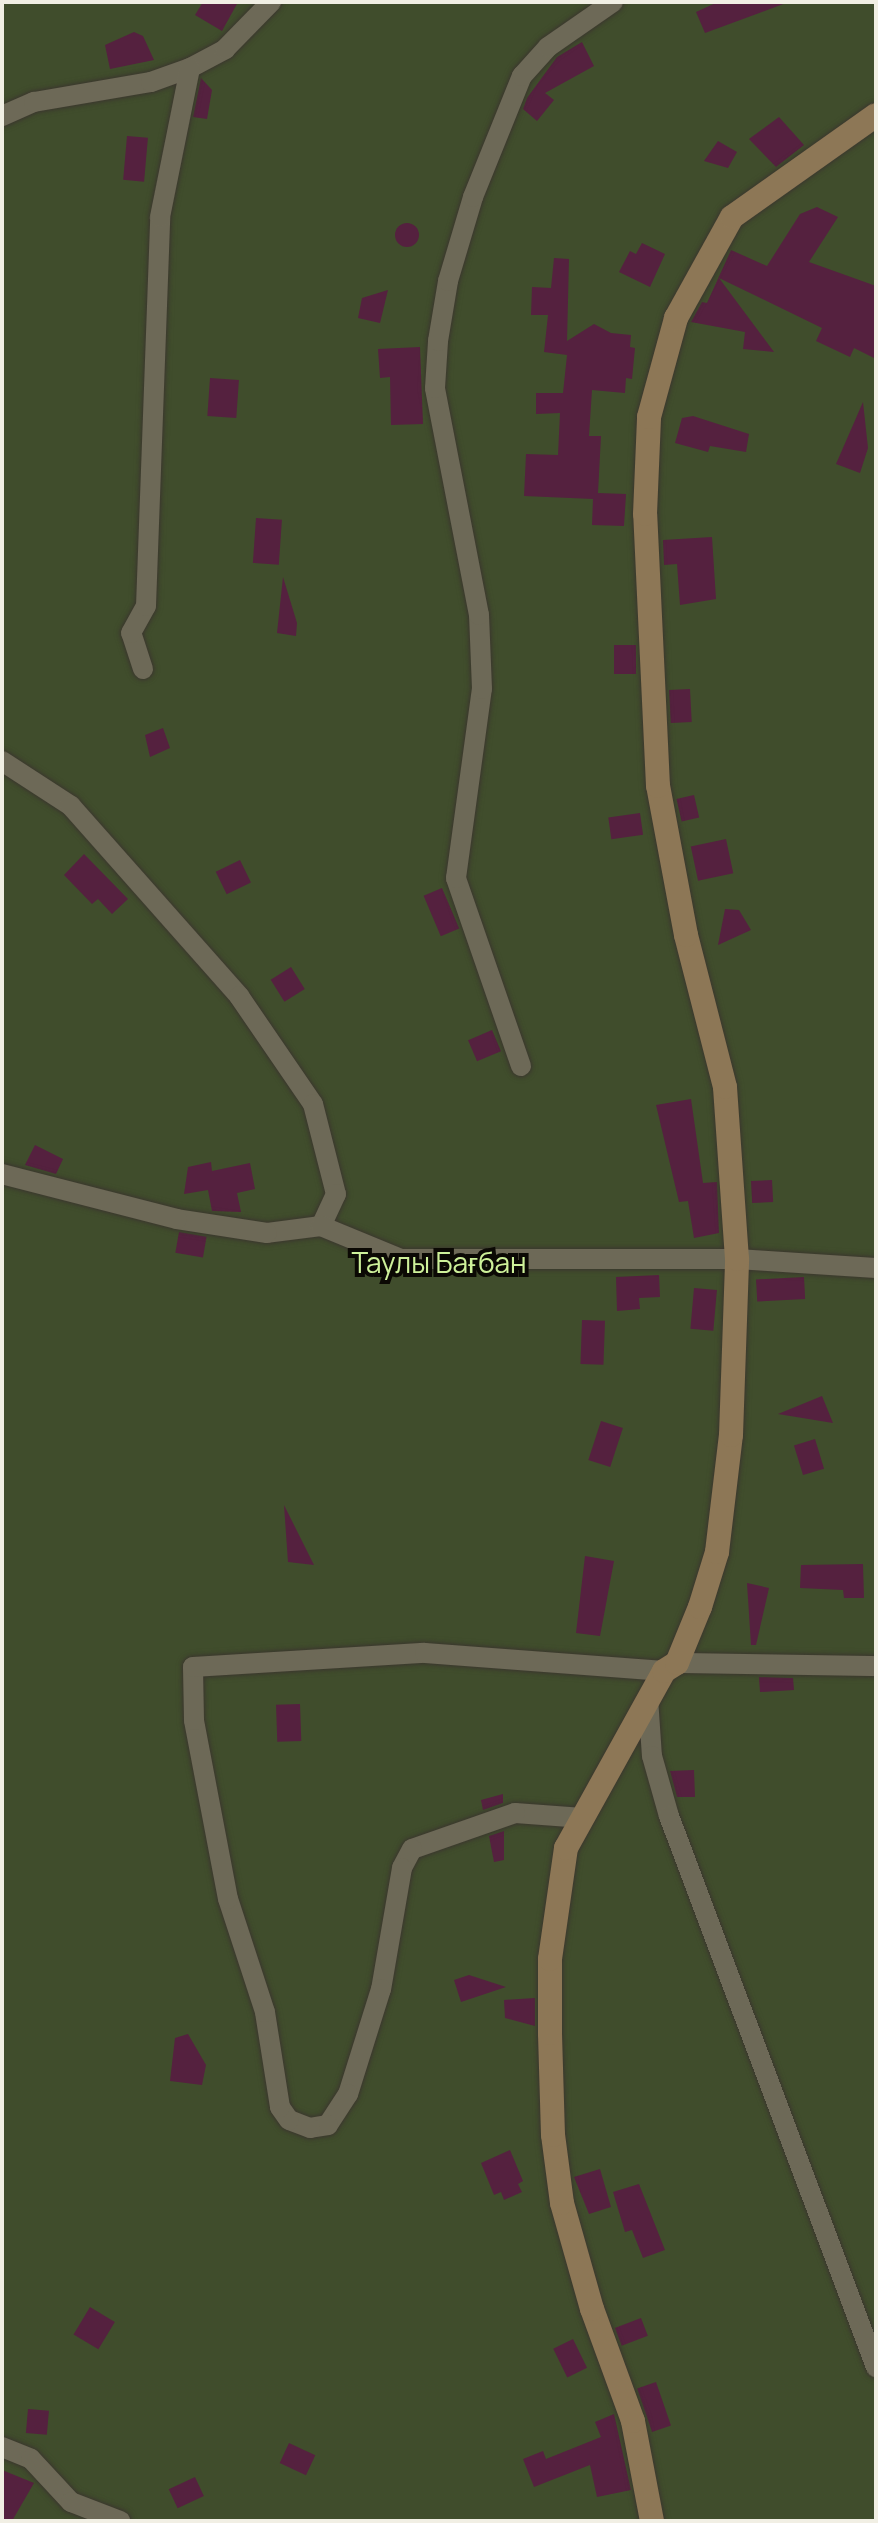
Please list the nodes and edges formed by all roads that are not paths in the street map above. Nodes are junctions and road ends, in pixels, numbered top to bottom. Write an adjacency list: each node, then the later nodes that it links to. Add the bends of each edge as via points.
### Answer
1 (271, 2): 3 (street, via 225,49)
2 (613, 2): 8 (street, via 548,47 522,76 473,197 448,281 438,341 435,388 479,615 482,689 456,878)
3 (190, 68): 5 (street, via 151,82 34,102); 6 (street, via 160,217 146,606 131,633)
4 (876, 115): 11 (street, via 732,217 676,318 649,417 645,514 658,786 686,935 725,1087)
5 (2, 116)
6 (143, 669)
7 (2, 761): 10 (street, via 71,806 239,996 284,1056 313,1104 327,1147 336,1194)
8 (521, 1066)
9 (2, 1174): 10 (street, via 177,1219 267,1233)
10 (321, 1226): 11 (street, via 401,1259)
11 (737, 1259): 12 (street); 14 (street, via 731,1435 717,1552)
12 (876, 1268)
13 (876, 1666): 14 (street)
14 (670, 1667): 15 (street); 16 (street, via 425,1653 193,1667 194,1720 228,1899 265,2012 280,2107 289,2120 310,2128 328,2125 348,2094 381,1989 395,1900 412,1849 515,1813)
15 (648, 1698): 16 (street); 17 (street, via 652,1756 669,1816)
16 (583, 1818): 21 (street, via 566,1848 550,1959 553,2135 562,2203 592,2309 633,2421)
17 (876, 2367)
18 (2, 2447): 19 (street, via 31,2459)
19 (68, 2511): 20 (street)
20 (120, 2521)
21 (652, 2521)

